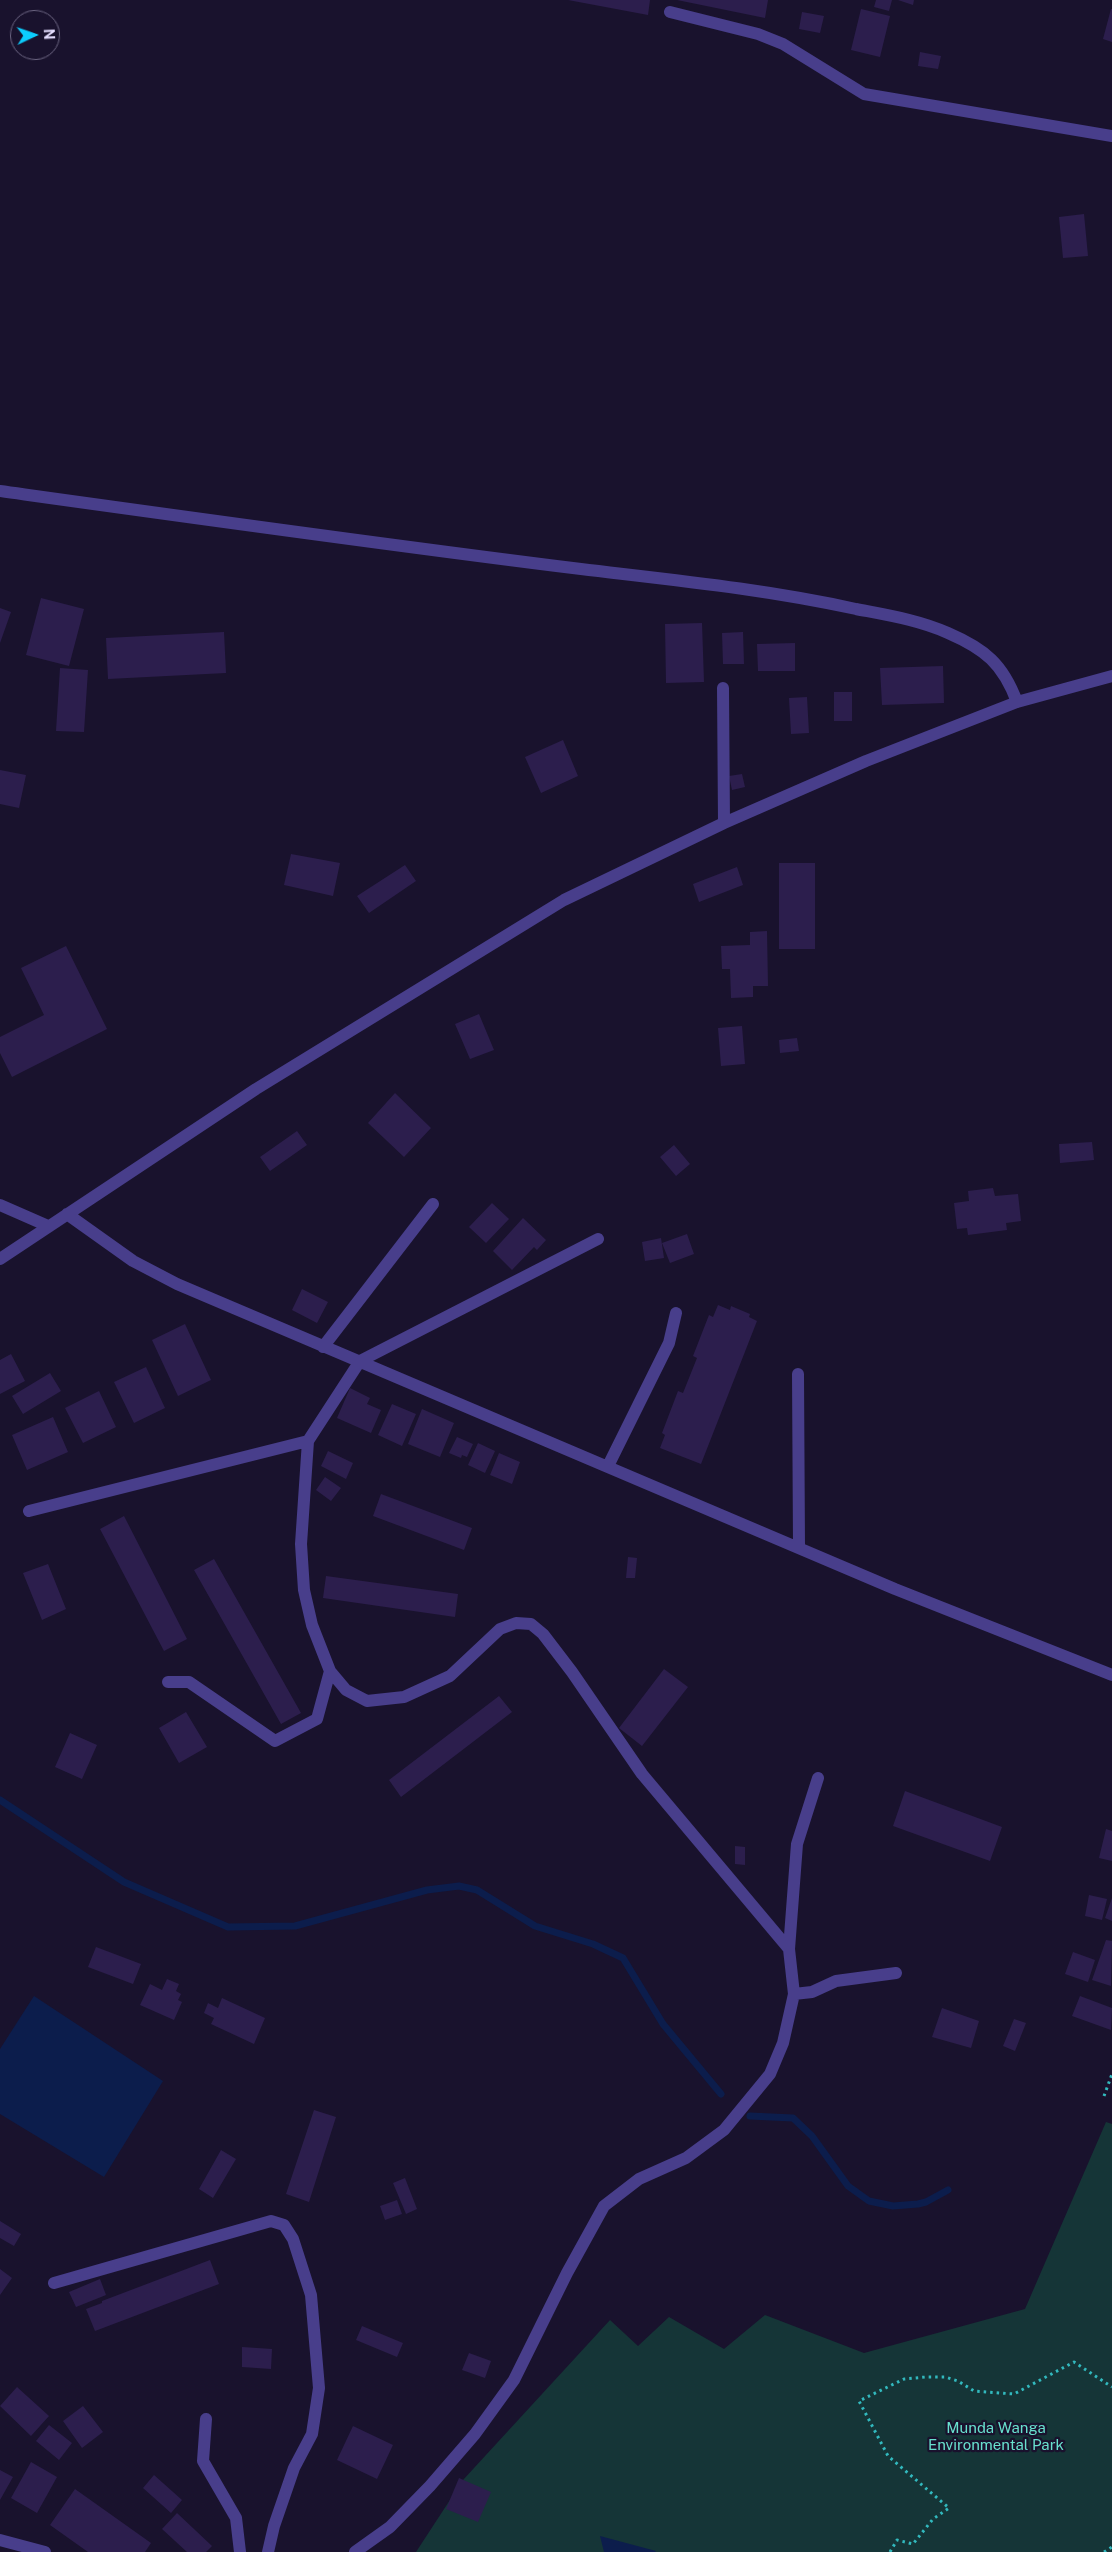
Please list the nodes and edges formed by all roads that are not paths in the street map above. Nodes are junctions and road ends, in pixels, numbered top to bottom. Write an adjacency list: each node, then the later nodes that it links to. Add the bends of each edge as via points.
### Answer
1 (670, 12): 2 (street, via 758,34 783,44 864,94)
2 (1112, 136)
3 (0, 491): 6 (street, via 379,544 767,592 833,604 917,622 963,640 997,664 1008,678)
4 (1112, 676): 6 (street)
5 (723, 688): 7 (street)
6 (1017, 702): 7 (street, via 866,761)
7 (724, 823): 10 (street, via 564,900 256,1090)
8 (433, 1204): 15 (street)
9 (0, 1205): 11 (street)
10 (67, 1214): 11 (street); 15 (street, via 147,1269)
11 (48, 1226): 13 (street)
12 (598, 1239): 16 (street)
13 (0, 1259)
14 (676, 1312): 19 (street, via 669,1343)
15 (323, 1347): 16 (street)
16 (360, 1361): 18 (street); 19 (street)
17 (798, 1374): 21 (street)
18 (308, 1441): 20 (street); 22 (street, via 301,1544 304,1590 312,1625)
19 (608, 1466): 21 (street)
20 (29, 1511)
21 (798, 1546): 23 (street, via 895,1589)
22 (330, 1671): 24 (street, via 317,1720 275,1741 188,1682); 26 (street, via 346,1690 367,1701 404,1697 450,1676 500,1630 516,1623 531,1624 543,1634 566,1665 642,1774)
23 (1112, 1675)
24 (168, 1682)
25 (818, 1778): 26 (street, via 797,1844)
26 (789, 1949): 28 (street)
27 (896, 1973): 28 (street, via 836,1980 812,1992)
28 (794, 1994): 35 (street, via 783,2043 770,2074 724,2130 686,2158 639,2179 604,2206 514,2380 475,2434 430,2486 390,2527)
29 (54, 2283): 34 (street, via 271,2221 284,2225 293,2239 311,2295 320,2388 312,2434 294,2468)
30 (206, 2419): 33 (street, via 203,2461 236,2518)
31 (0, 2540): 32 (street)
32 (45, 2552)
33 (240, 2552)
34 (268, 2552)
35 (355, 2552)

